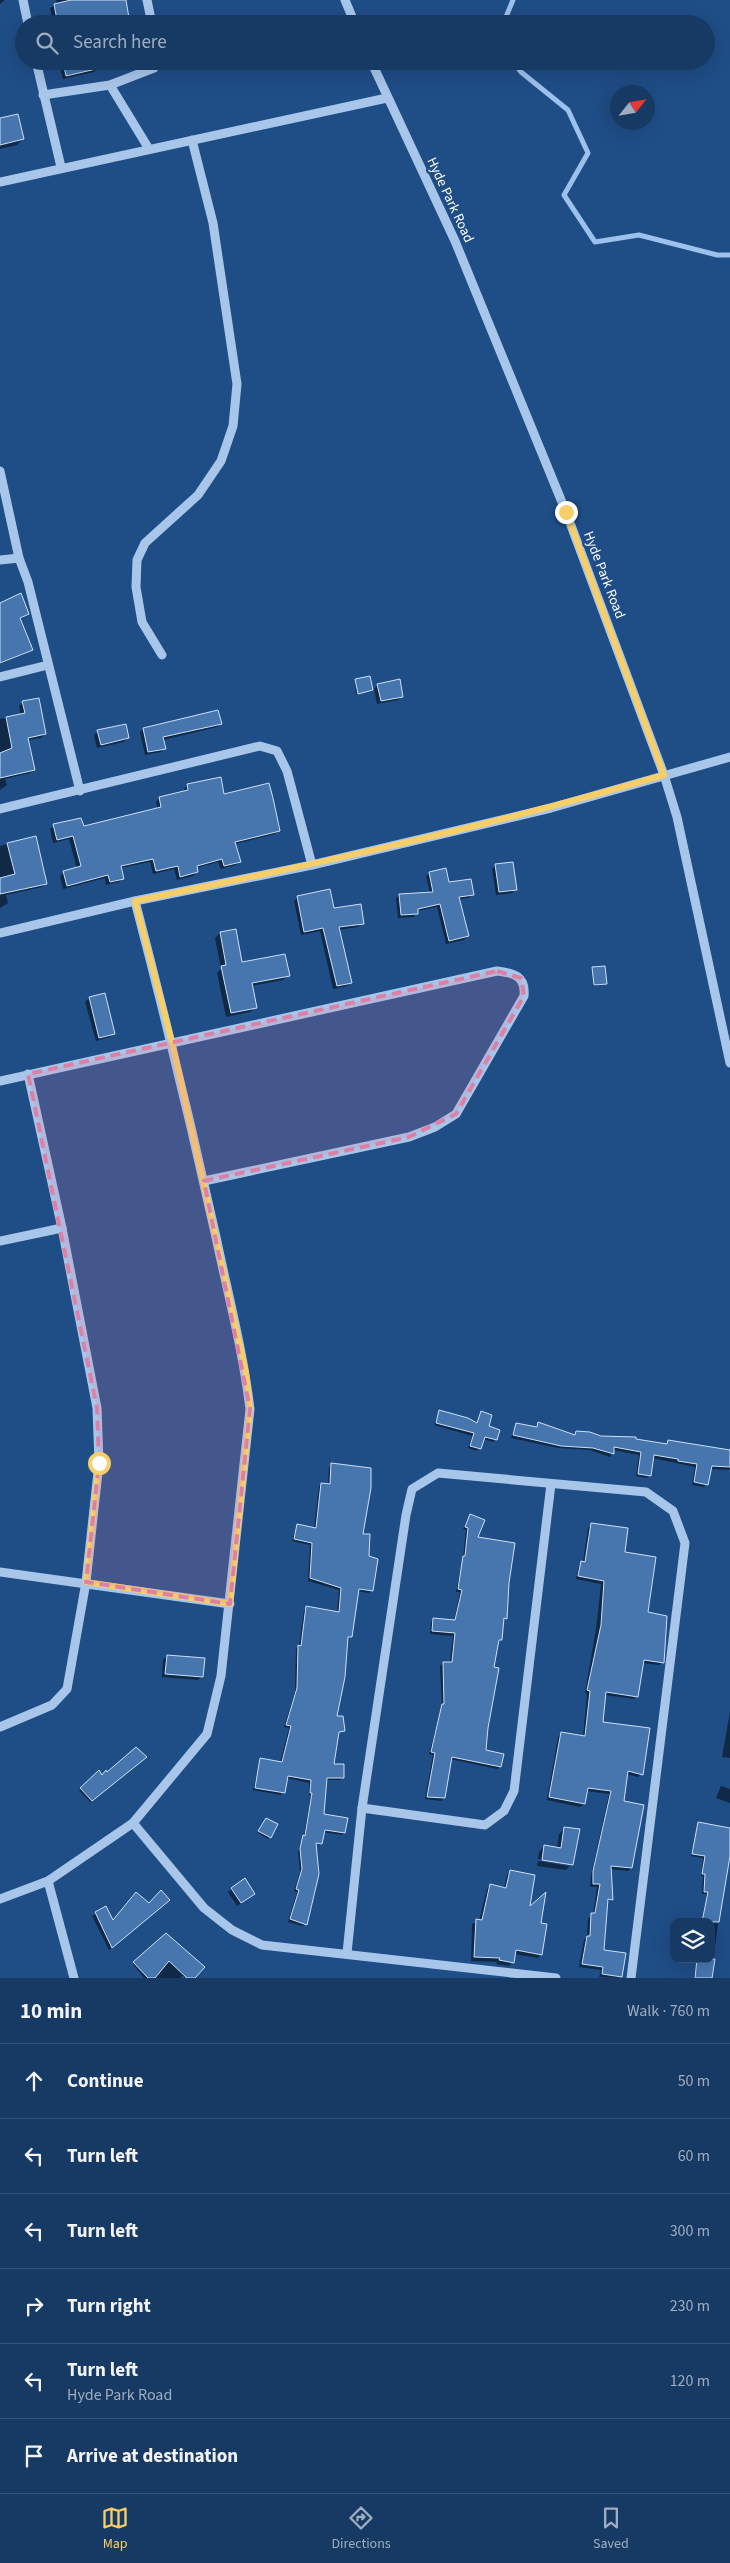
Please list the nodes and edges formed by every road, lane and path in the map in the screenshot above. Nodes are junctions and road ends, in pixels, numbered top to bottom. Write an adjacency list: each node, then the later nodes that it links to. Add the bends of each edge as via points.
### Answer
1 (23, 0): 4 (street)
2 (147, 0): 5 (street)
3 (345, 0): 6 (street)
4 (26, 15)
5 (150, 15)
6 (351, 15)
7 (38, 70): 11 (street)
8 (149, 70): 10 (street)
9 (375, 70): 12 (street, Hyde Park Road)
10 (110, 85): 11 (street); 14 (street)
11 (43, 95): 15 (street)
12 (387, 98): 13 (street); 24 (street, Hyde Park Road, via 454,241 559,494)
13 (192, 140): 14 (street); 20 (street, via 213,223 237,384 233,426 222,461 198,495 145,543 137,560 136,587 142,622)
14 (149, 149): 15 (street)
15 (61, 167): 16 (street)
16 (0, 182)
17 (0, 471): 18 (street)
18 (19, 558): 19 (street); 21 (street)
19 (0, 560)
20 (162, 655)
21 (48, 665): 22 (street); 25 (street)
22 (0, 677)
23 (730, 757): 24 (street)
24 (664, 775): 27 (street, via 551,808); 31 (street, Hyde Park Road, via 677,817)
25 (80, 791): 26 (street); 27 (street, via 260,746 277,751 287,771)
26 (0, 809)
27 (312, 865): 28 (street)
28 (135, 901): 29 (street); 30 (street)
29 (0, 933)
30 (172, 1042): 32 (street); 34 (street); 34 (street, via 497,971 521,978 525,987 524,996 456,1114 435,1127 409,1137)
31 (730, 1063)
32 (28, 1074): 33 (street); 35 (street)
33 (0, 1081)
34 (204, 1181): 40 (street, via 246,1373 250,1408)
35 (62, 1228): 36 (street); 39 (street, via 97,1408 99,1463)
36 (0, 1241)
37 (551, 1484): 42 (street, via 438,1473 412,1489); 42 (street, via 514,1792 504,1811 485,1825); 50 (street, via 646,1492 673,1511 685,1543)
38 (0, 1572): 39 (street)
39 (86, 1582): 40 (street); 41 (street, via 67,1688 52,1705)
40 (230, 1604): 43 (street, via 221,1676 207,1734)
41 (0, 1727)
42 (362, 1808): 46 (street)
43 (133, 1823): 44 (street); 46 (street, via 204,1908 232,1930 262,1945)
44 (48, 1881): 45 (street); 48 (street)
45 (0, 1899)
46 (347, 1953): 47 (street)
47 (496, 1975): 49 (street)
48 (74, 1978)
49 (556, 1978)
50 (631, 1978)

